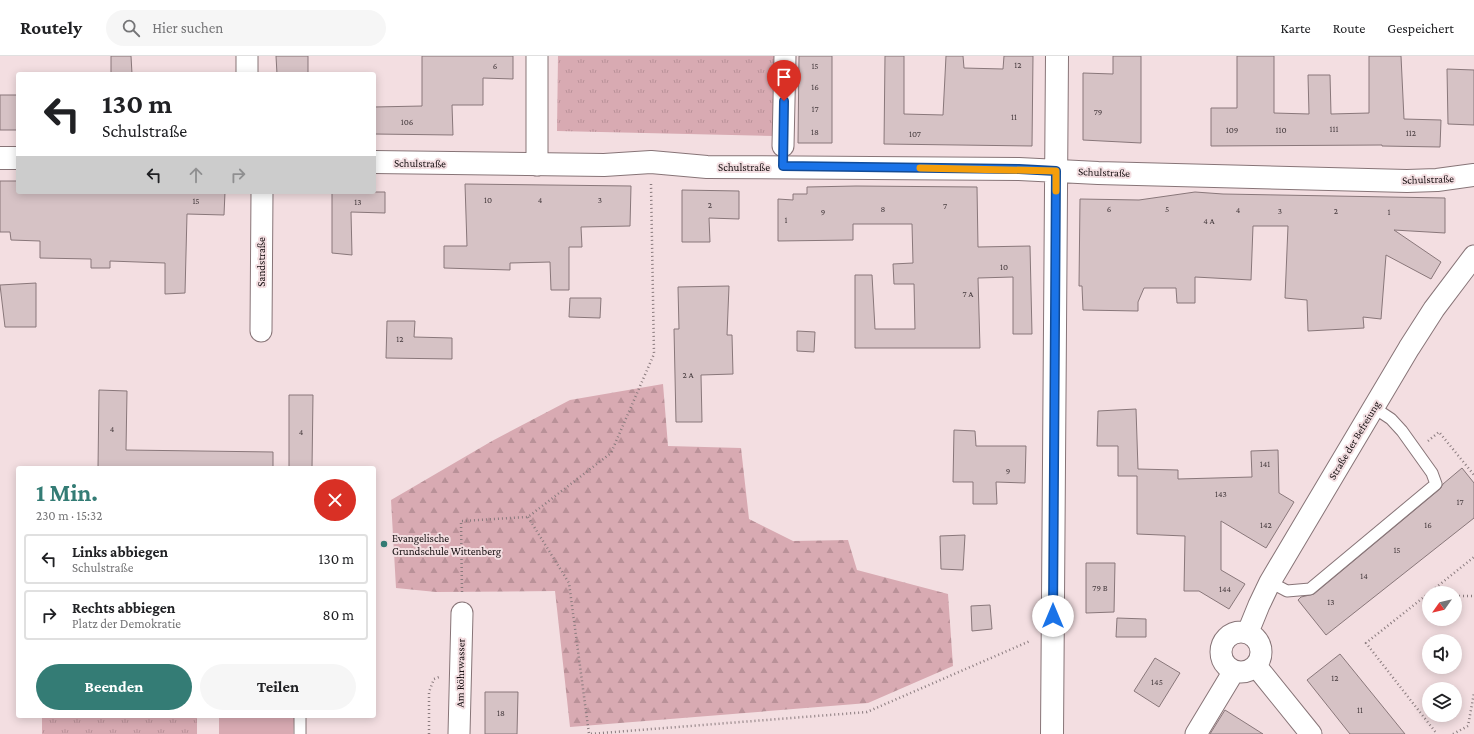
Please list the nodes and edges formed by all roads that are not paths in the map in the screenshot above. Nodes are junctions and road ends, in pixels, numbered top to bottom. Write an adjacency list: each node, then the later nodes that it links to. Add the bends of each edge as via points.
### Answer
1 (248, 56): 5 (street)
2 (537, 56): 10 (street)
3 (784, 56): 6 (street)
4 (1057, 56): 11 (street)
5 (247, 72)
6 (783, 156): 10 (street, Schulstraße, via 707,167 651,162); 11 (street, Schulstraße)
7 (0, 158): 8 (street)
8 (16, 158)
9 (376, 162): 10 (street, Schulstraße)
10 (536, 165)
11 (1056, 171): 12 (street, Schulstraße, via 1407,181); 25 (street)
12 (1474, 175)
13 (262, 194): 15 (street, Sandstraße)
14 (1474, 256): 16 (street, Straße der Befreiung, via 1434,309)
15 (261, 331)
16 (1373, 407): 17 (street, Straße der Befreiung); 17 (lane, via 1391,419 1432,473 1436,484 1310,589 1287,592)
17 (1270, 582): 19 (street, Straße der Befreiung)
18 (462, 613): 24 (street, Am Röhrwasser)
19 (1248, 632): 20 (street, via 1262,647 1260,661); 21 (street, via 1236,632 1222,644 1221,657 1228,668)
20 (1256, 666): 21 (street, via 1245,672); 27 (street)
21 (1234, 671): 26 (street)
22 (300, 718): 23 (lane)
23 (300, 734)
24 (459, 734)
25 (1052, 734)
26 (1196, 734)
27 (1311, 734)

